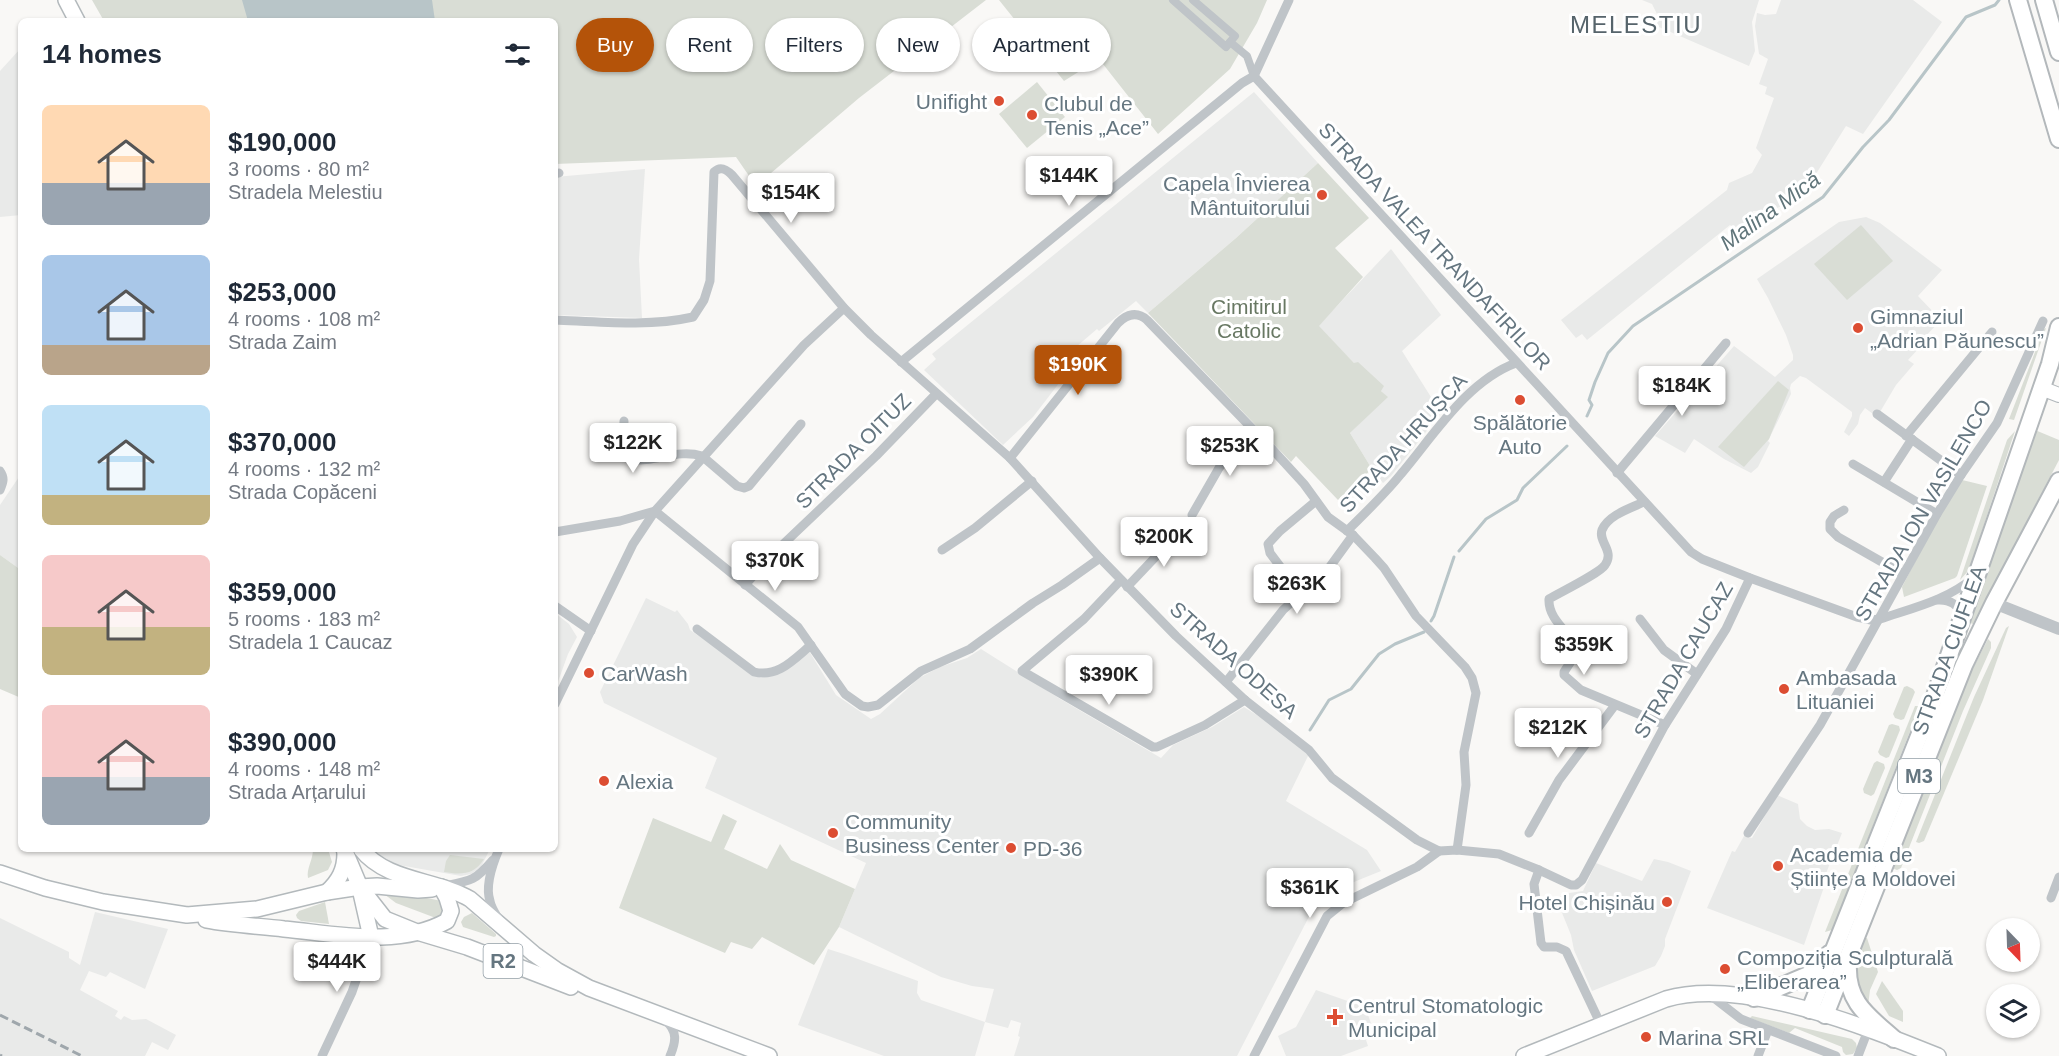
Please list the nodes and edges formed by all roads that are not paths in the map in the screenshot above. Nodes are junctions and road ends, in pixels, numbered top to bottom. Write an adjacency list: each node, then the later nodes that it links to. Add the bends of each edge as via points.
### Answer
1 (66, 0): 7 (main road)
2 (1173, 0): 8 (street, STRADA VALEA TRANDAFIRILOR, via 1226,47)
3 (1192, 0): 8 (street, STRADA VALEA TRANDAFIRILOR, via 1235,36)
4 (1289, 0): 10 (street)
5 (2018, 0): 11 (highway)
6 (2044, 0): 9 (highway)
7 (75, 18)
8 (1230, 42): 10 (street, STRADA VALEA TRANDAFIRILOR, via 1247,56)
9 (2059, 52)
10 (1254, 76): 18 (street); 19 (street, STRADA VALEA TRANDAFIRILOR)
11 (2059, 139)
12 (844, 308): 13 (street, STRADA ODESA, via 732,175 721,168 712,178 710,281 693,317 648,322); 18 (street, STRADA ODESA); 28 (street, via 804,345)
13 (558, 320)
14 (2043, 321): 33 (street, STRADA ION VASILENCO, via 1997,423)
15 (2059, 327): 20 (highway, M3)
16 (1992, 332): 27 (street)
17 (1726, 343): 32 (street)
18 (901, 362): 21 (street, STRADA ODESA)
19 (1516, 363): 32 (street, STRADA VALEA TRANDAFIRILOR); 46 (street, STRADA HRUȘCA, via 1492,374 1446,417)
20 (2041, 388): 22 (main road); 50 (highway, STRADA CIUFLEA / M3)
21 (936, 394): 29 (street, STRADA ODESA); 53 (street, STRADA OITUZ)
22 (2059, 395)
23 (1877, 414): 27 (street)
24 (624, 421): 28 (street, via 623,450 629,459 680,453)
25 (801, 424): 28 (street, via 744,488)
26 (1250, 427): 29 (street, via 1147,320 1133,314 1119,322); 38 (street); 43 (street, via 1219,468)
27 (1909, 437): 33 (street); 36 (street)
28 (702, 456): 41 (street)
29 (1011, 459): 34 (street, STRADA ODESA)
30 (1853, 464): 36 (street)
31 (1, 473): 37 (street)
32 (1617, 473): 39 (street, STRADA VALEA TRANDAFIRILOR)
33 (1961, 475): 42 (street, STRADA ION VASILENCO)
34 (1032, 481): 47 (street); 48 (street, STRADA ODESA)
35 (2059, 481): 56 (highway, STRADA CIUFLEA / M3)
36 (1884, 482): 42 (street)
37 (0, 490)
38 (1316, 501): 46 (street, via 1328,517); 54 (street, via 1268,544 1270,553)
39 (1644, 502): 51 (street, STRADA VALEA TRANDAFIRILOR, via 1691,552); 69 (street, via 1619,514 1602,530 1609,558 1602,569 1562,590 1550,599 1549,605 1576,647 1564,675 1581,690)
40 (1844, 510): 49 (street, via 1830,522 1831,532)
41 (655, 511): 45 (street); 53 (street); 63 (street, via 633,544)
42 (1936, 514): 49 (street, STRADA ION VASILENCO)
43 (1192, 515)
44 (1181, 530): 52 (street)
45 (558, 531)
46 (1350, 533): 54 (street, STRADA HRUȘCA, via 1329,568); 73 (street, via 1384,568 1406,603 1472,678 1476,693 1464,752 1466,784)
47 (942, 550)
48 (1100, 558): 52 (street, STRADA ODESA); 64 (street, via 970,649 921,671 873,707 862,706 845,694)
49 (1903, 573): 60 (street, STRADA ION VASILENCO)
50 (1977, 574): 55 (street); 58 (highway, STRADA CIUFLEA / M3)
51 (1750, 578): 60 (street, STRADA VALEA TRANDAFIRILOR, via 1857,617); 65 (street, STRADA CAUCAZ, via 1726,629)
52 (1124, 583): 66 (street, STRADA ODESA); 68 (street, via 1022,671 1153,747 1205,725)
53 (745, 585): 64 (street, via 798,627)
54 (1300, 593): 66 (street, STRADA HRUȘCA)
55 (1935, 600): 58 (street, via 1953,602); 60 (street)
56 (1994, 603): 62 (street); 93 (highway, STRADA CIUFLEA / M3)
57 (558, 608): 63 (street)
58 (1963, 618): 93 (highway, STRADA CIUFLEA / M3)
59 (1640, 619): 65 (street, via 1664,650)
60 (1880, 619): 72 (street, STRADA ION VASILENCO, via 1820,725)
61 (697, 629): 64 (street, via 759,673 780,670)
62 (2059, 629)
63 (591, 630): 67 (street)
64 (811, 645)
65 (1697, 674): 70 (street, STRADA CAUCAZ)
66 (1226, 682): 68 (street, STRADA ODESA)
67 (558, 698)
68 (1245, 700): 74 (street, STRADA ODESA, via 1309,750 1332,778)
69 (1615, 705): 70 (street); 71 (street, via 1559,780)
70 (1665, 725): 80 (street, STRADA CAUCAZ, via 1582,880 1571,885)
71 (1529, 833)
72 (1748, 833)
73 (1457, 850): 74 (street); 80 (street, via 1499,854)
74 (1439, 851): 106 (street, via 1417,867 1342,903 1327,916)
75 (345, 852): 85 (main road, via 343,871)
76 (346, 852): 83 (main road)
77 (364, 852): 84 (main road, via 380,866)
78 (498, 852): 79 (street)
79 (495, 859): 84 (street, via 472,880); 89 (street, via 489,900)
80 (1539, 870): 99 (street, via 1534,884 1542,944 1566,951)
81 (0, 873): 88 (main road, R2, via 103,902)
82 (2059, 877): 86 (street)
83 (360, 887): 84 (main road, R2); 85 (main road, R2); 91 (main road, via 386,919); 92 (main road)
84 (441, 887): 89 (main road, R2, via 470,899); 91 (main road, via 450,905 450,916 442,924)
85 (327, 892): 87 (main road, R2)
86 (2051, 898)
87 (292, 902): 88 (main road, R2, via 237,912); 90 (main road, via 291,922)
88 (187, 915): 90 (main road, R2)
89 (504, 928): 94 (main road, R2, via 545,962)
90 (299, 930): 92 (main road, R2)
91 (417, 932): 92 (main road, R2); 94 (main road, R2, via 568,986)
92 (371, 937): 103 (street, via 352,993)
93 (1842, 948): 96 (highway, via 1808,975); 97 (highway, STRADA CIUFLEA / M3); 102 (highway, via 1856,1002)
94 (589, 988): 98 (main road, R2)
95 (1708, 994): 96 (main road); 99 (main road, via 1678,996); 100 (street, via 1741,1019)
96 (1754, 998): 97 (main road)
97 (1818, 1012): 101 (main road)
98 (656, 1013): 104 (street, via 668,1021 675,1034); 105 (main road, R2)
99 (1601, 1025): 107 (main road)
100 (1768, 1030): 108 (street); 109 (street)
101 (1868, 1030): 102 (main road); 110 (street)
102 (1894, 1039): 111 (main road)
103 (322, 1056)
104 (670, 1056)
105 (769, 1056)
106 (1254, 1056)
107 (1524, 1056)
108 (1758, 1056)
109 (1836, 1056)
110 (1858, 1056)
111 (1938, 1056)

